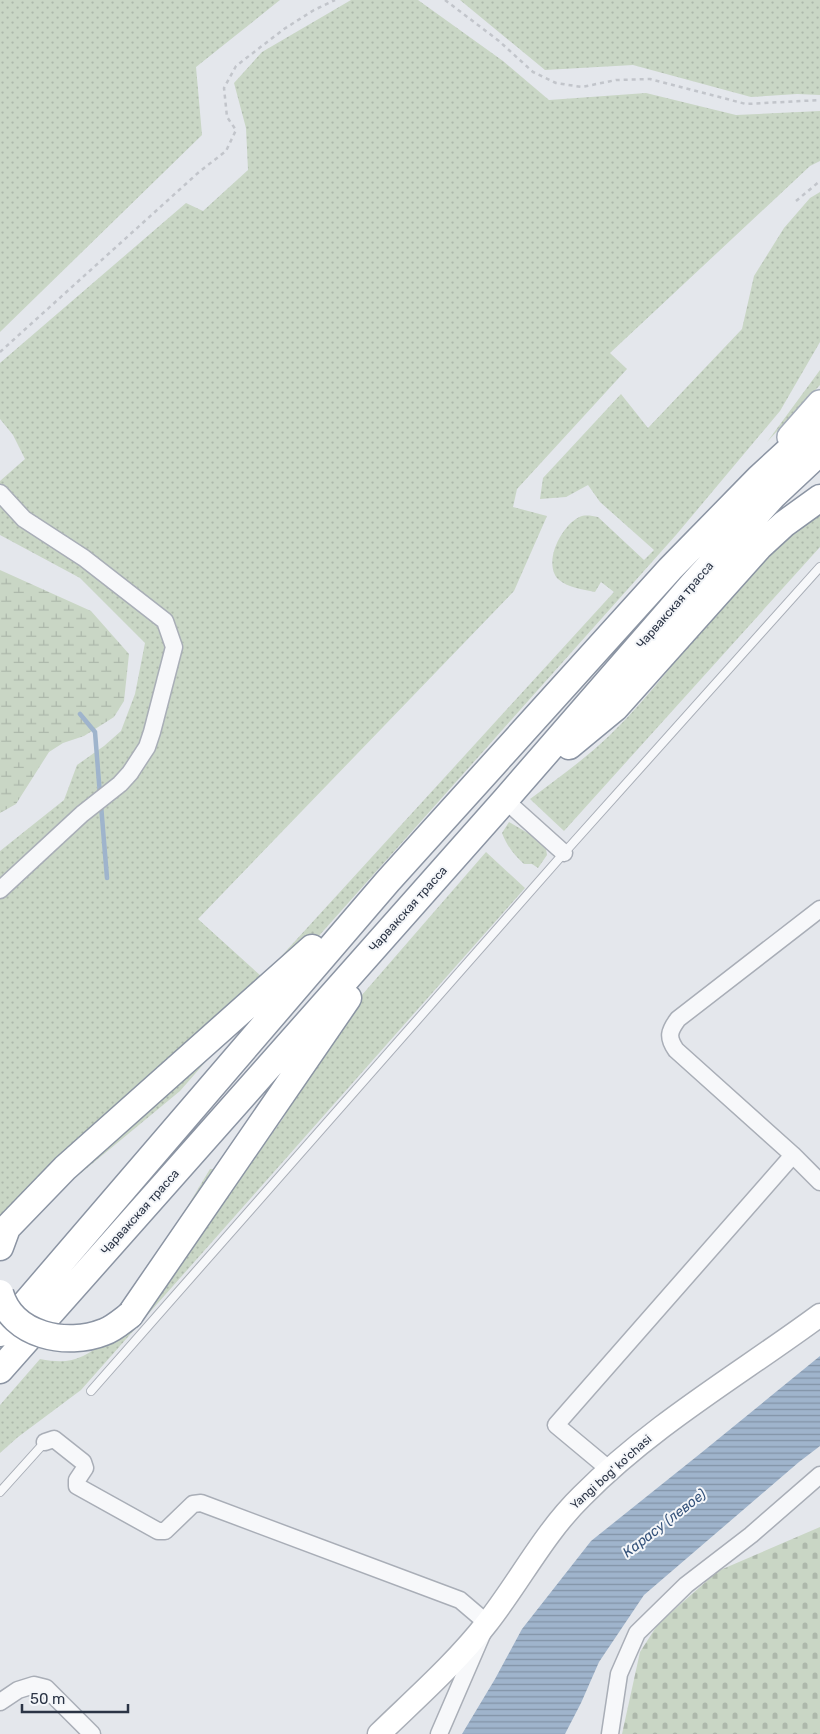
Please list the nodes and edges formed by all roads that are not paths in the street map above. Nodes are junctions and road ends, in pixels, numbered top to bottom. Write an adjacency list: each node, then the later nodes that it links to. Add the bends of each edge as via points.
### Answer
1 (820, 403): 7 (main road)
2 (820, 422): 7 (highway, Чарвакская трасса)
3 (820, 452): 8 (highway, Чарвакская трасса, via 773,496 692,585)
4 (0, 493): 11 (street, via 24,519 84,558 164,620 174,647 152,732 139,760 120,784 82,814)
5 (820, 498): 8 (highway, via 759,547 614,708)
6 (820, 567): 9 (lane)
7 (670, 569): 10 (highway, Чарвакская трасса)
8 (506, 800): 9 (street); 12 (highway, Чарвакская трасса)
9 (564, 853): 21 (lane)
10 (388, 881): 16 (highway, via 72,1162); 19 (highway, Чарвакская трасса)
11 (0, 890)
12 (413, 903): 17 (highway, bridge, via 130,1315 105,1332 84,1338 49,1337 32,1330 10,1313); 20 (highway, Чарвакская трасса)
13 (820, 908): 14 (street, via 678,1019 670,1034 676,1050)
14 (793, 1155): 15 (street); 23 (street, via 556,1425)
15 (820, 1182)
16 (3, 1238)
17 (0, 1293)
18 (820, 1316): 23 (main road, Yangi bog' ko'chasi, via 653,1433)
19 (0, 1333)
20 (0, 1370)
21 (92, 1391)
22 (45, 1442): 25 (lane); 26 (street, via 54,1439 83,1462 85,1468 76,1480 77,1486 158,1531 165,1531 193,1504 201,1503 460,1600)
23 (610, 1470): 26 (main road, Yangi bog' ko'chasi, via 582,1496 544,1541)
24 (820, 1475): 31 (street, via 751,1535 686,1585 637,1633 619,1674)
25 (0, 1492)
26 (487, 1623): 29 (main road, Yangi bog' ko'chasi, via 444,1671); 30 (street)
27 (0, 1702): 28 (street, via 18,1690 34,1685 46,1688)
28 (92, 1734)
29 (379, 1734)
30 (439, 1734)
31 (610, 1734)

